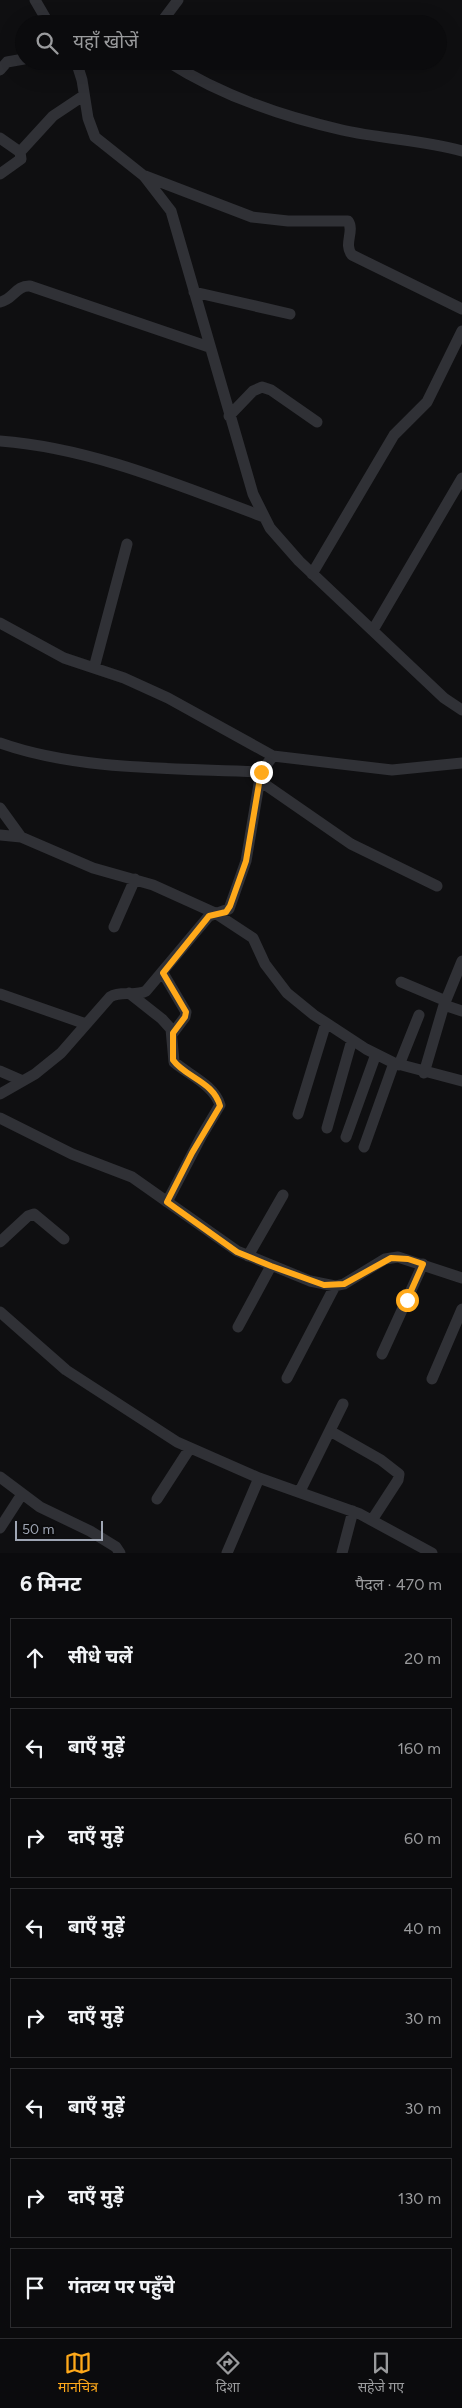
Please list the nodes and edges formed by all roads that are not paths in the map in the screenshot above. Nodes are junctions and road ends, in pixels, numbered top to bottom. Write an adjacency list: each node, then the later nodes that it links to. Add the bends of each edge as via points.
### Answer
1 (35, 0): 3 (street)
2 (177, 0): 4 (street)
3 (44, 15)
4 (166, 15)
5 (15, 61): 6 (street, via 7,62)
6 (0, 70)
7 (81, 70): 9 (street)
8 (180, 70): 12 (street, via 255,106 343,130)
9 (83, 96): 13 (street, via 53,116); 15 (street, via 95,136)
10 (0, 138): 13 (street)
11 (462, 138): 12 (street)
12 (460, 150)
13 (20, 152): 14 (street, via 21,159)
14 (0, 174)
15 (144, 176): 16 (street, via 171,211); 18 (street, via 252,217 348,221 351,226 348,246 352,255)
16 (194, 292): 19 (street); 21 (street)
17 (0, 302): 21 (street, via 8,300 20,288 30,286)
18 (462, 309)
19 (290, 314)
20 (462, 331): 28 (street, via 427,402 394,435)
21 (209, 347): 22 (street)
22 (229, 416): 23 (street, via 253,391 262,387); 26 (street, via 253,494)
23 (317, 422)
24 (0, 441): 26 (street, via 38,446 139,471)
25 (462, 478): 30 (street)
26 (264, 517): 28 (street)
27 (127, 544): 31 (street)
28 (312, 574): 30 (street)
29 (0, 623): 31 (street, via 64,658)
30 (372, 630): 32 (street, via 444,698)
31 (94, 668): 34 (street, via 168,698)
32 (462, 710)
33 (0, 743): 36 (street, via 66,760)
34 (273, 756): 35 (street, via 392,770); 36 (street)
35 (462, 763)
36 (261, 776): 41 (street, via 351,844); 42 (street, via 242,875 228,909)
37 (0, 808): 39 (street)
38 (0, 835): 39 (street)
39 (21, 837): 40 (street, via 93,868)
40 (135, 879): 42 (street, via 168,890); 43 (street)
41 (437, 886)
42 (214, 913): 45 (street); 52 (street, via 253,938 265,964 287,993)
43 (114, 927)
44 (462, 964): 49 (street)
45 (163, 973): 47 (street, via 146,991); 54 (street, via 186,1012)
46 (401, 982): 49 (street)
47 (129, 993): 53 (street, via 110,997); 54 (street, via 162,1019)
48 (0, 994): 53 (street)
49 (445, 1003): 50 (street); 59 (street)
50 (462, 1011)
51 (419, 1015): 57 (street)
52 (326, 1023): 55 (street); 63 (street)
53 (86, 1024): 60 (street, via 61,1053)
54 (173, 1033): 69 (street, via 174,1062 203,1083 220,1106)
55 (352, 1040): 56 (street); 65 (street)
56 (376, 1054): 57 (street); 66 (street)
57 (397, 1064): 59 (street); 67 (street)
58 (0, 1071): 60 (street)
59 (424, 1073): 61 (street)
60 (23, 1081): 62 (street)
61 (462, 1081)
62 (0, 1094)
63 (298, 1114)
64 (0, 1118): 69 (street, via 72,1154 132,1178)
65 (327, 1128)
66 (346, 1137)
67 (364, 1147)
68 (283, 1195): 72 (street)
69 (167, 1202): 72 (street, via 225,1244)
70 (64, 1239): 71 (street, via 34,1214)
71 (0, 1242)
72 (248, 1256): 74 (street)
73 (423, 1264): 75 (street); 76 (street, via 398,1257 385,1259 356,1279); 80 (street)
74 (271, 1266): 76 (street, via 310,1281); 79 (street)
75 (462, 1278)
76 (335, 1286): 81 (street)
77 (462, 1309): 82 (street)
78 (0, 1312): 85 (street, via 66,1370 144,1423)
79 (238, 1327)
80 (382, 1354)
81 (287, 1378)
82 (432, 1379)
83 (343, 1404): 84 (street)
84 (330, 1431): 88 (street); 92 (street, via 399,1474)
85 (190, 1448): 87 (street); 90 (street)
86 (0, 1477): 89 (street)
87 (259, 1478): 88 (street); 95 (street)
88 (300, 1491): 91 (street)
89 (22, 1494): 93 (street); 94 (street, via 48,1512 90,1531)
90 (157, 1499)
91 (353, 1512): 92 (street); 96 (street)
92 (372, 1520): 97 (street)
93 (0, 1528)
94 (120, 1553)
95 (227, 1553)
96 (342, 1553)
97 (432, 1553)

